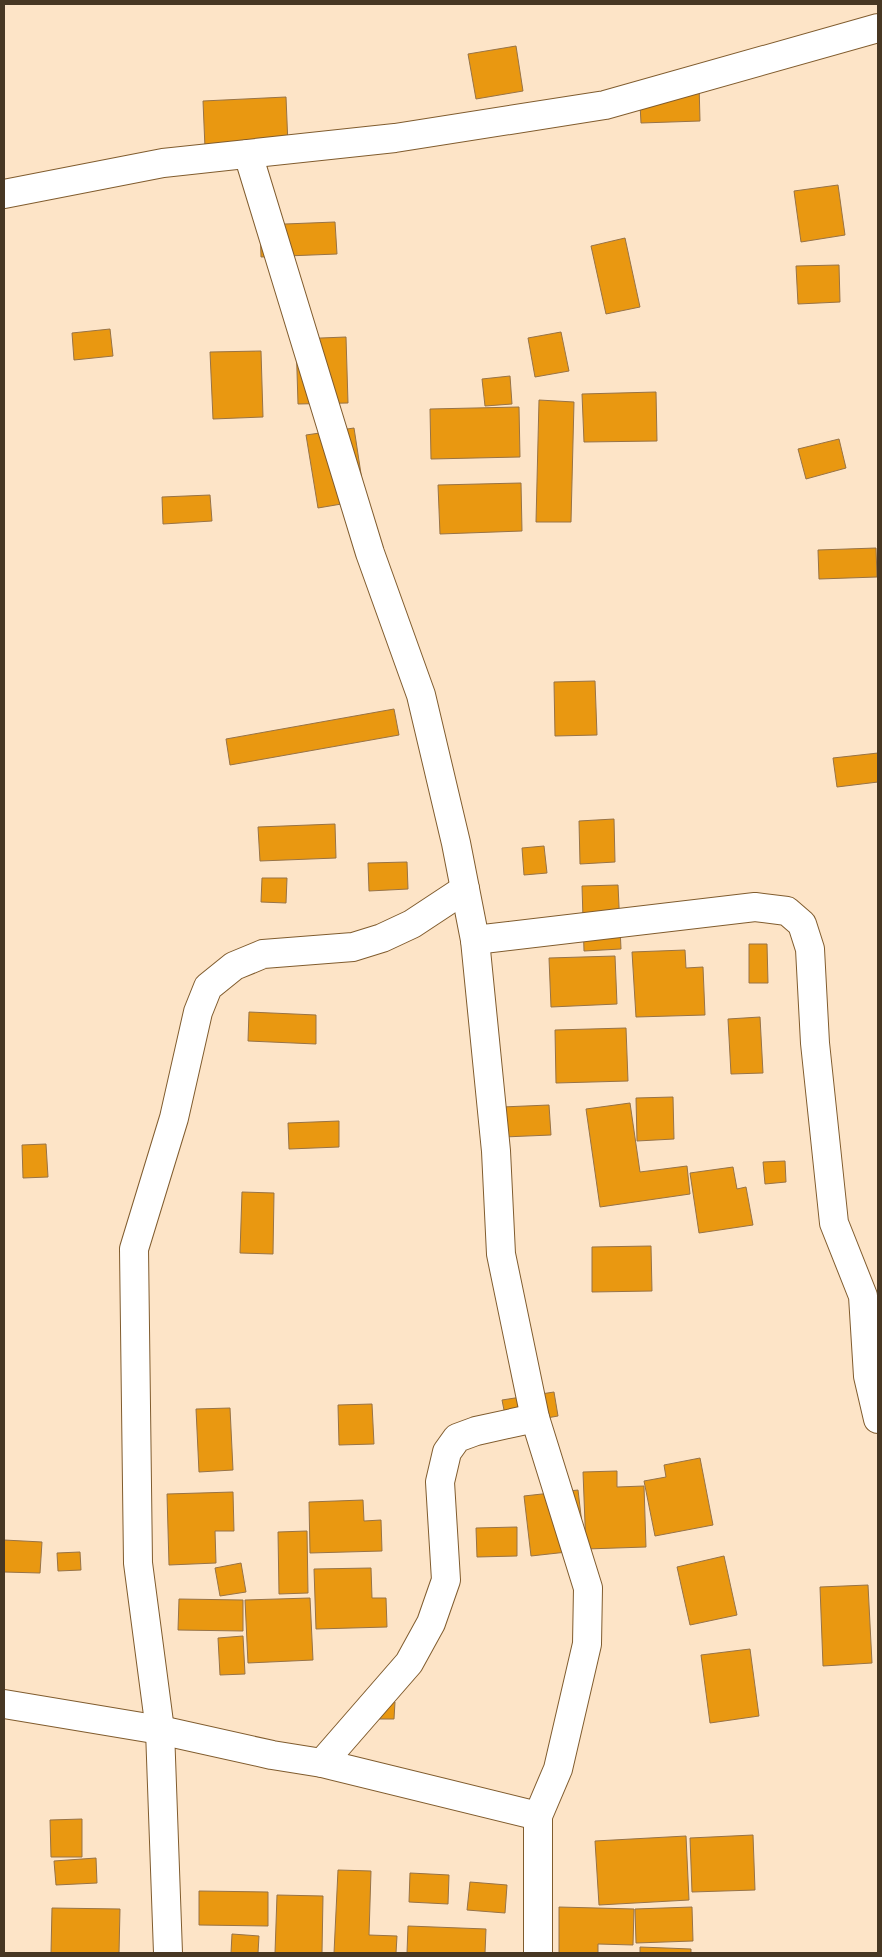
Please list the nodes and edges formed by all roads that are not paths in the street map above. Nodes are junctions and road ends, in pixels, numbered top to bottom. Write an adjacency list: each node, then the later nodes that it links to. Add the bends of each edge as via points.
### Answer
1 (878, 28): 2 (street, via 605,105 395,138)
2 (248, 154): 3 (street, via 163,163); 4 (street, via 370,553 420,694)
3 (4, 194)
4 (465, 890): 5 (street); 9 (street, via 412,924 382,938 353,947 263,954 234,966 208,987 198,1012 174,1118 134,1249 138,1563)
5 (475, 940): 6 (street, via 496,1151 501,1254); 7 (street, via 755,908 788,911 802,924 810,949 815,1043 834,1223 863,1296 868,1376)
6 (535, 1418): 10 (street, via 456,1438 447,1452 440,1482 446,1580 431,1623 409,1663); 11 (street, via 588,1588 587,1644 558,1769)
7 (878, 1419)
8 (4, 1704): 9 (street)
9 (160, 1730): 10 (street); 12 (street)
10 (322, 1763): 11 (street)
11 (538, 1816): 13 (street)
12 (168, 1953)
13 (538, 1953)

